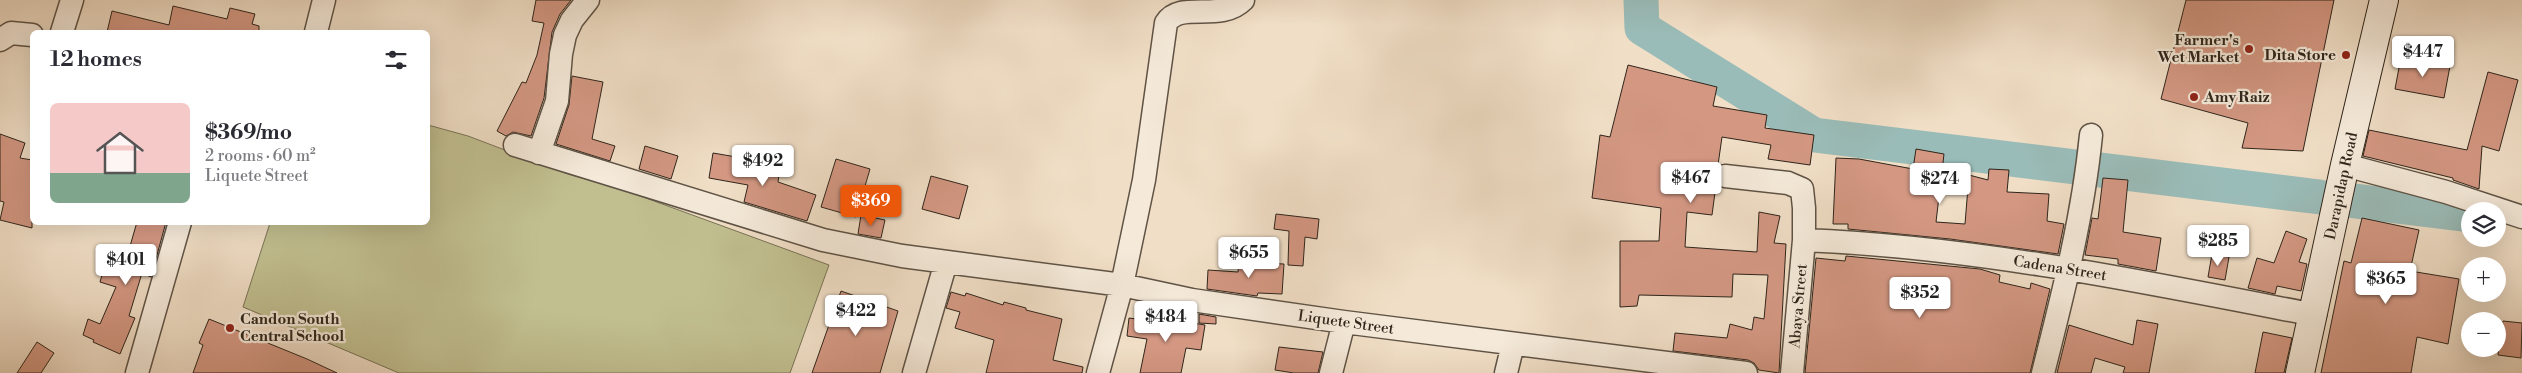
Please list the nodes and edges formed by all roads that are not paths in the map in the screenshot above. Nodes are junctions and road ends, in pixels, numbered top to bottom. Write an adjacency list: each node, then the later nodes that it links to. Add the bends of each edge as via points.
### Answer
1 (72, 0): 6 (street)
2 (324, 0): 7 (street)
3 (588, 0): 12 (street, via 565,35 558,101)
4 (1244, 0): 20 (street, via 1225,8 1178,7 1166,23 1144,180)
5 (2384, 0): 13 (street, Darapidap Road)
6 (63, 30)
7 (316, 30)
8 (30, 35): 9 (street, via 11,33)
9 (0, 40)
10 (2091, 135): 19 (street, via 2087,180)
11 (515, 145): 12 (street, Liquete Street)
12 (539, 153): 18 (street, Liquete Street, via 823,240)
13 (2345, 165): 15 (street, via 2446,192); 21 (street, Darapidap Road)
14 (1725, 176): 17 (street, Abaya Street, via 1788,183 1802,189)
15 (2522, 217)
16 (179, 225): 24 (street)
17 (1804, 240): 19 (street, Cadena Street, via 1874,243); 30 (street, Abaya Street)
18 (946, 262): 20 (street, Liquete Street); 25 (street)
19 (2070, 268): 21 (street, Cadena Street); 31 (street)
20 (1122, 286): 22 (street, Liquete Street, via 1192,300); 26 (street)
21 (2314, 315): 32 (street, Darapidap Road)
22 (1344, 322): 23 (street, Liquete Street); 27 (street)
23 (1513, 344): 28 (street); 29 (street, Liquete Street)
24 (137, 373)
25 (914, 373)
26 (1098, 373)
27 (1330, 373)
28 (1506, 373)
29 (1746, 373)
30 (1792, 373)
31 (2043, 373)
32 (2300, 373)

